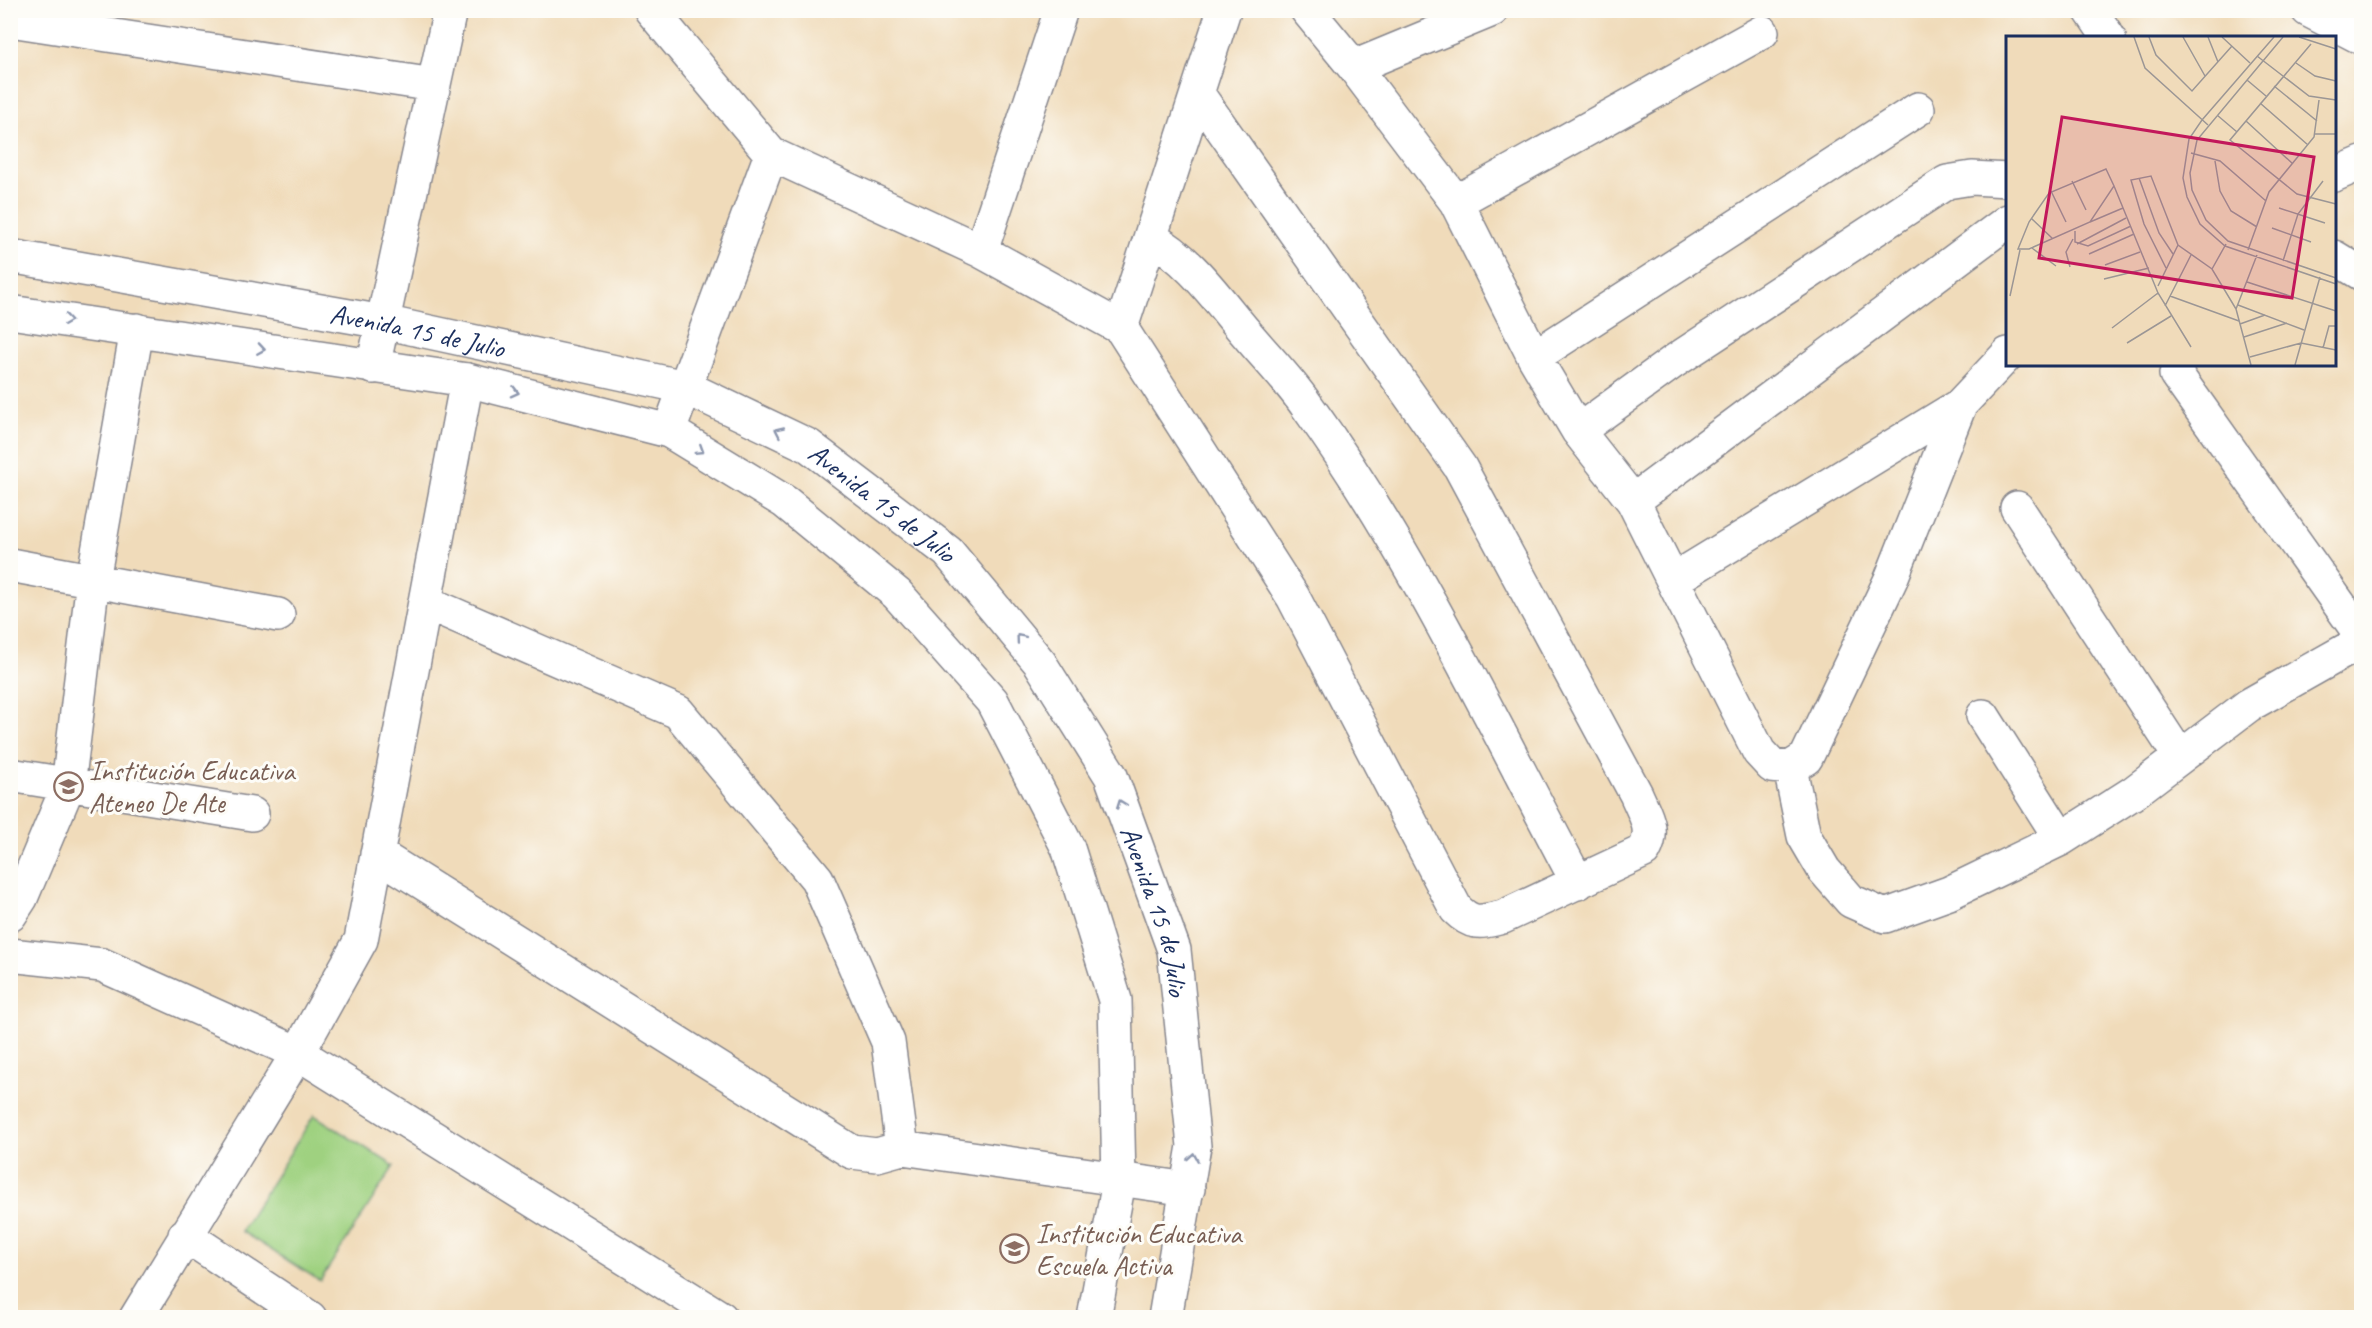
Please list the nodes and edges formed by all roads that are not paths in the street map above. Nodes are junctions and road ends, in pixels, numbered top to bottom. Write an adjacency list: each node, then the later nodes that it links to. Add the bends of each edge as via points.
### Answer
1 (450, 10): 14 (street)
2 (651, 10): 17 (street)
3 (1061, 10): 24 (street)
4 (1224, 10): 15 (street)
5 (1307, 10): 13 (street)
6 (1492, 10): 13 (street)
7 (2090, 10): 11 (street)
8 (2308, 10): 12 (street)
9 (10, 20): 14 (street)
10 (1762, 32): 21 (street)
11 (2108, 36)
12 (2361, 38)
13 (1354, 67): 21 (street)
14 (434, 85): 29 (street)
15 (1197, 93): 23 (street); 57 (street, via 1460,467 1636,794 1652,830 1644,851)
16 (1918, 109): 33 (street)
17 (771, 154): 24 (street); 37 (street)
18 (2361, 163): 19 (street)
19 (2336, 174)
20 (2006, 180): 40 (street, via 1972,178 1947,182 1673,362)
21 (1456, 202): 33 (street)
22 (2006, 222): 41 (street)
23 (1151, 238): 30 (street); 57 (street, via 1172,249 1307,405 1427,599)
24 (981, 251): 30 (street)
25 (10, 256): 29 (street, Avenida 15 de Julio)
26 (2336, 258): 27 (street)
27 (2361, 274)
28 (10, 312): 31 (street, Avenida 15 de Julio, one-way to 31)
29 (383, 322): 34 (street); 37 (street, Avenida 15 de Julio)
30 (1121, 328): 57 (street, via 1293,597 1456,909 1467,920 1480,922 1503,917)
31 (137, 330): 34 (street, Avenida 15 de Julio, one-way to 34); 44 (street)
32 (2006, 355): 38 (street)
33 (1534, 357): 40 (street)
34 (374, 367): 36 (street, Avenida 15 de Julio)
35 (2176, 374): 48 (street)
36 (467, 380): 39 (street, Avenida 15 de Julio, one-way to 39); 46 (street)
37 (685, 387): 39 (street); 63 (street, Avenida 15 de Julio, one-way to 37, via 1194,1146 1174,950 1111,776 1058,691 1040,663 948,552 809,446)
38 (1960, 405): 45 (street); 51 (street, via 1891,579 1806,758)
39 (669, 431): 62 (street, Avenida 15 de Julio, one-way to 62, via 784,502 897,594 992,701 1068,848 1115,1000)
40 (1578, 431): 41 (street)
41 (1633, 501): 45 (street)
42 (2017, 508): 50 (street)
43 (10, 565): 44 (street)
44 (93, 580): 47 (street); 53 (street)
45 (1673, 580): 51 (street, via 1759,752 1772,766)
46 (425, 602): 56 (street); 61 (street, via 678,712 817,879 888,1042)
47 (278, 615)
48 (2361, 635): 50 (street, via 2350,648 2249,705)
49 (1983, 717): 55 (street)
50 (2180, 757): 55 (street)
51 (1790, 768): 55 (street, via 1804,836 1824,870 1851,901 1885,916 1949,893)
52 (10, 775): 53 (street)
53 (68, 786): 54 (street); 58 (street, via 21,898)
54 (252, 814)
55 (2061, 839)
56 (377, 854): 60 (street, via 361,940); 61 (street, via 852,1152 877,1155)
57 (1578, 883)
58 (10, 915)
59 (10, 955): 60 (street, via 102,965)
60 (298, 1053): 64 (street); 67 (street)
61 (902, 1148): 62 (street)
62 (1119, 1181): 63 (street); 68 (street, Avenida 15 de Julio)
63 (1188, 1189): 69 (street, Avenida 15 de Julio)
64 (185, 1235): 65 (street); 66 (street)
65 (136, 1317)
66 (310, 1317)
67 (721, 1317)
68 (1094, 1317)
69 (1165, 1317)

